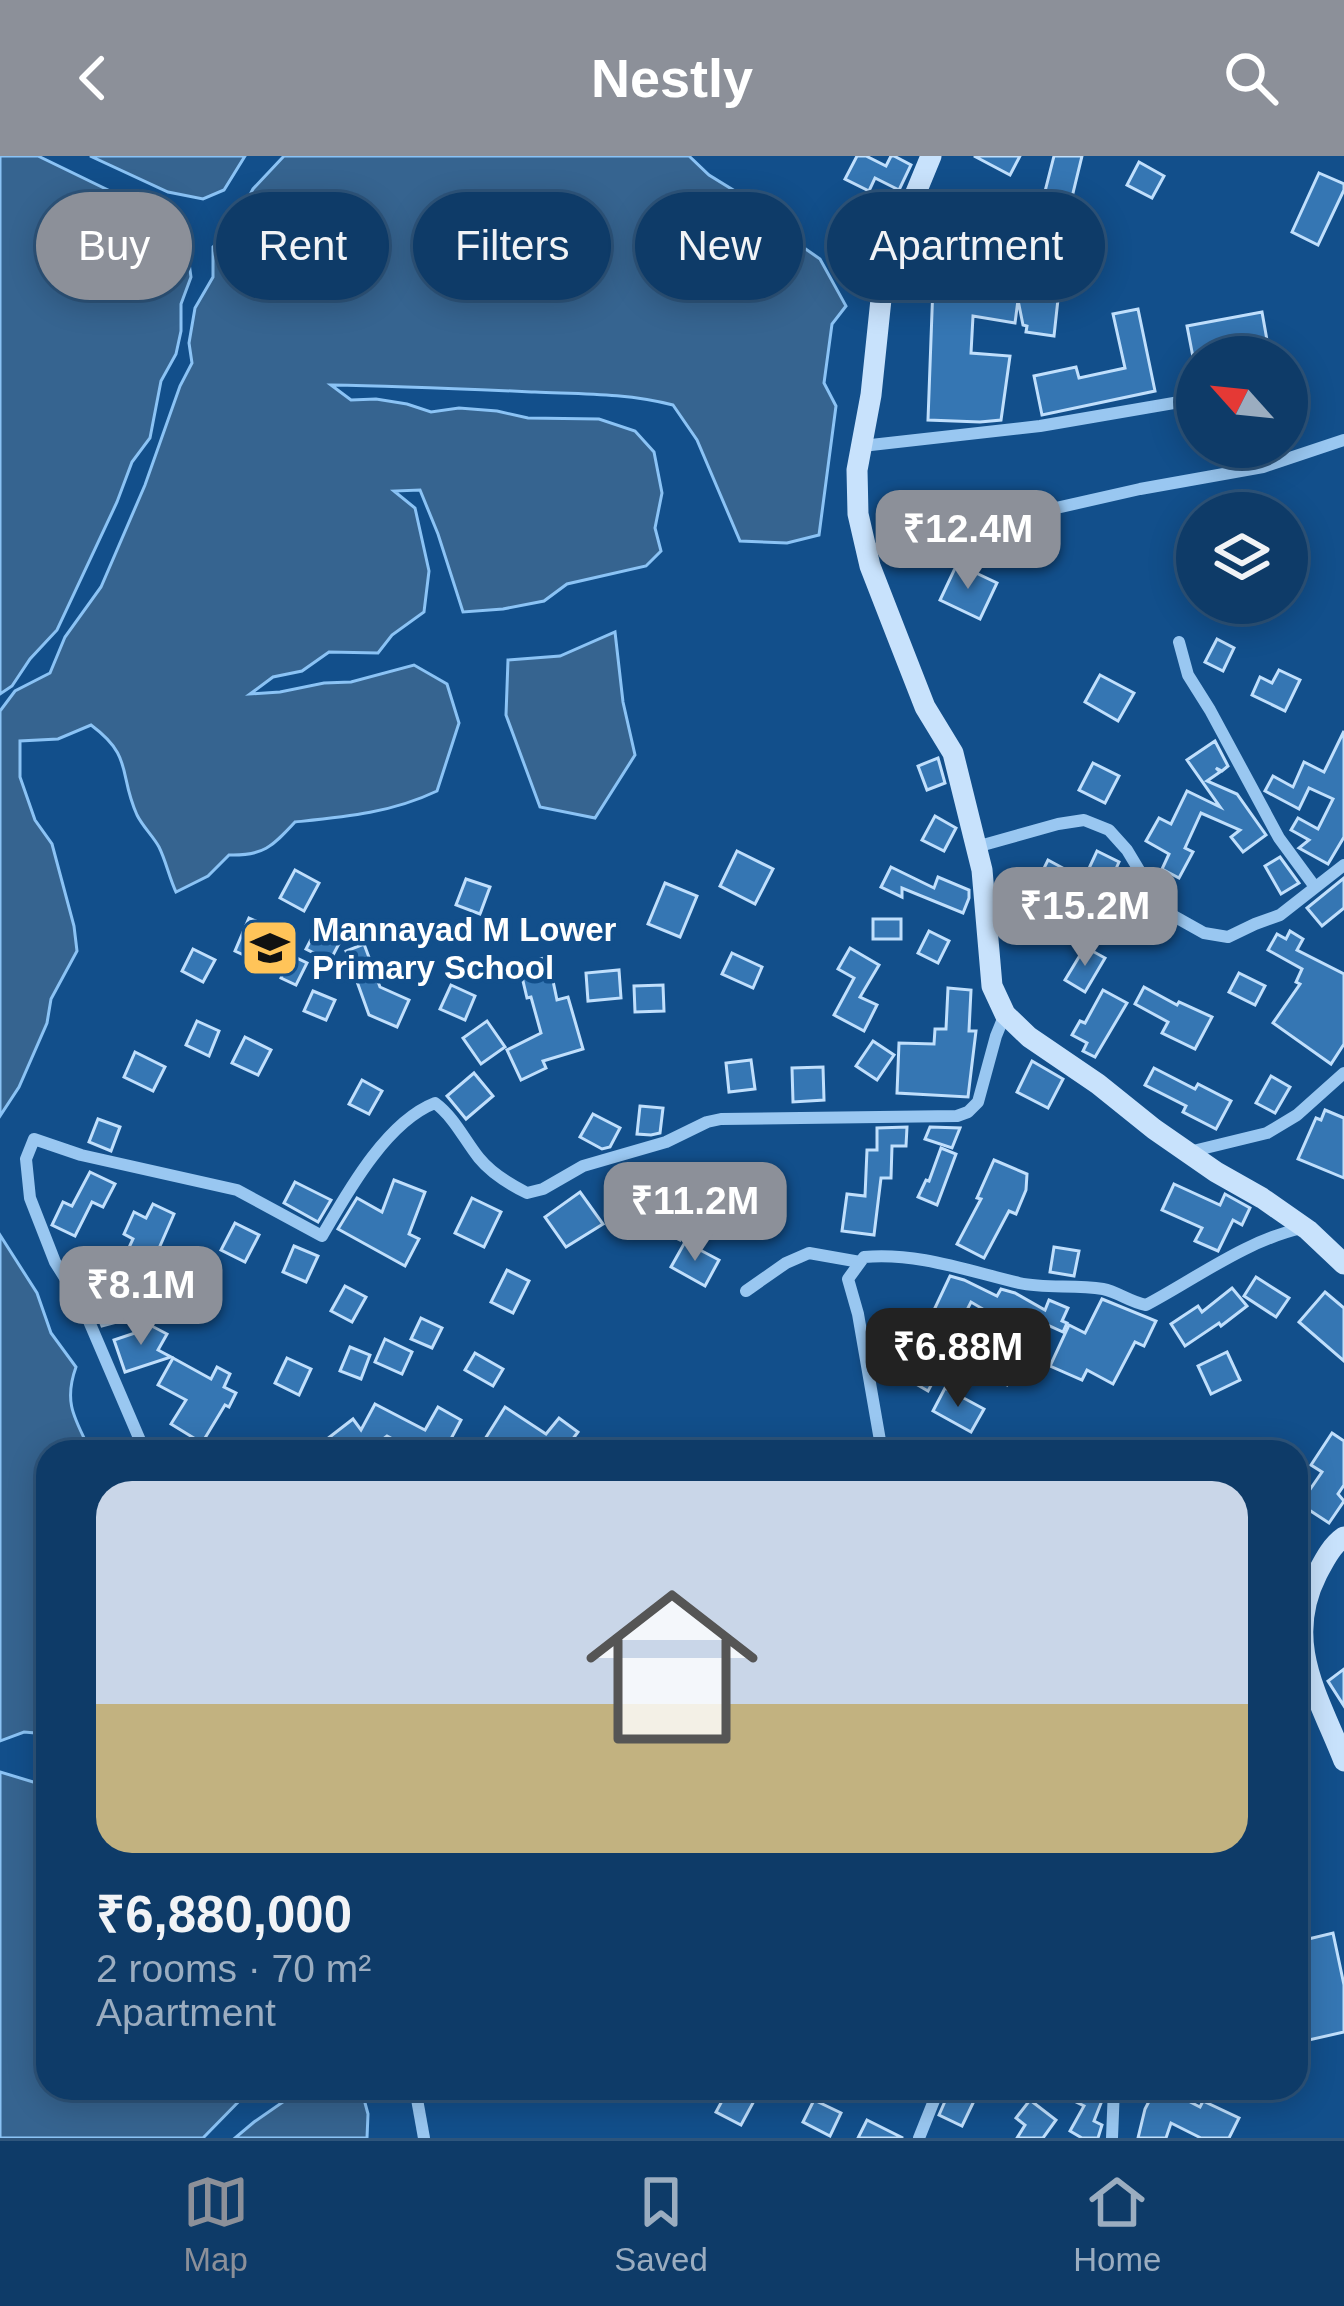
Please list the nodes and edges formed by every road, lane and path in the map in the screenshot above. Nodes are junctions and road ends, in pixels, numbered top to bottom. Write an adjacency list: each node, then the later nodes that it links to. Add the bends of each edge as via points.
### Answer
1 (931, 156): 4 (main road, via 883,280)
2 (1176, 402): 4 (street)
3 (1344, 440): 5 (street, via 1263,467)
4 (862, 446): 5 (main road)
5 (866, 551): 7 (main road, via 925,707 953,754)
6 (1179, 642): 9 (street, via 1187,675)
7 (976, 847): 9 (street, via 1084,820 1109,830 1127,850 1163,910 1228,938 1280,915); 10 (main road, via 992,986)
8 (1344, 865): 9 (street)
9 (1315, 886)
10 (1005, 1014): 12 (main road); 17 (street, via 968,1112 721,1119 527,1193 481,1161 435,1103 398,1128 368,1163 322,1236 238,1190 34,1139 26,1159 30,1198)
11 (1344, 1073): 12 (street, via 1267,1132)
12 (1188, 1153): 13 (main road)
13 (1304, 1228): 14 (street, via 1276,1234 1146,1305 1115,1292 1026,1284 892,1254); 15 (main road)
14 (860, 1262): 16 (street, via 809,1253); 18 (street, via 848,1279)
15 (1344, 1264)
16 (746, 1291)
17 (140, 1440)
18 (880, 1440)
19 (1344, 1537): 21 (main road)
20 (1344, 1551): 22 (main road)
21 (1308, 1594)
22 (1308, 1626)
23 (1308, 1670): 24 (main road)
24 (1344, 1761)
25 (418, 2100): 28 (street)
26 (934, 2100): 29 (street)
27 (1114, 2100): 30 (street)
28 (424, 2138)
29 (919, 2138)
30 (1112, 2138)

